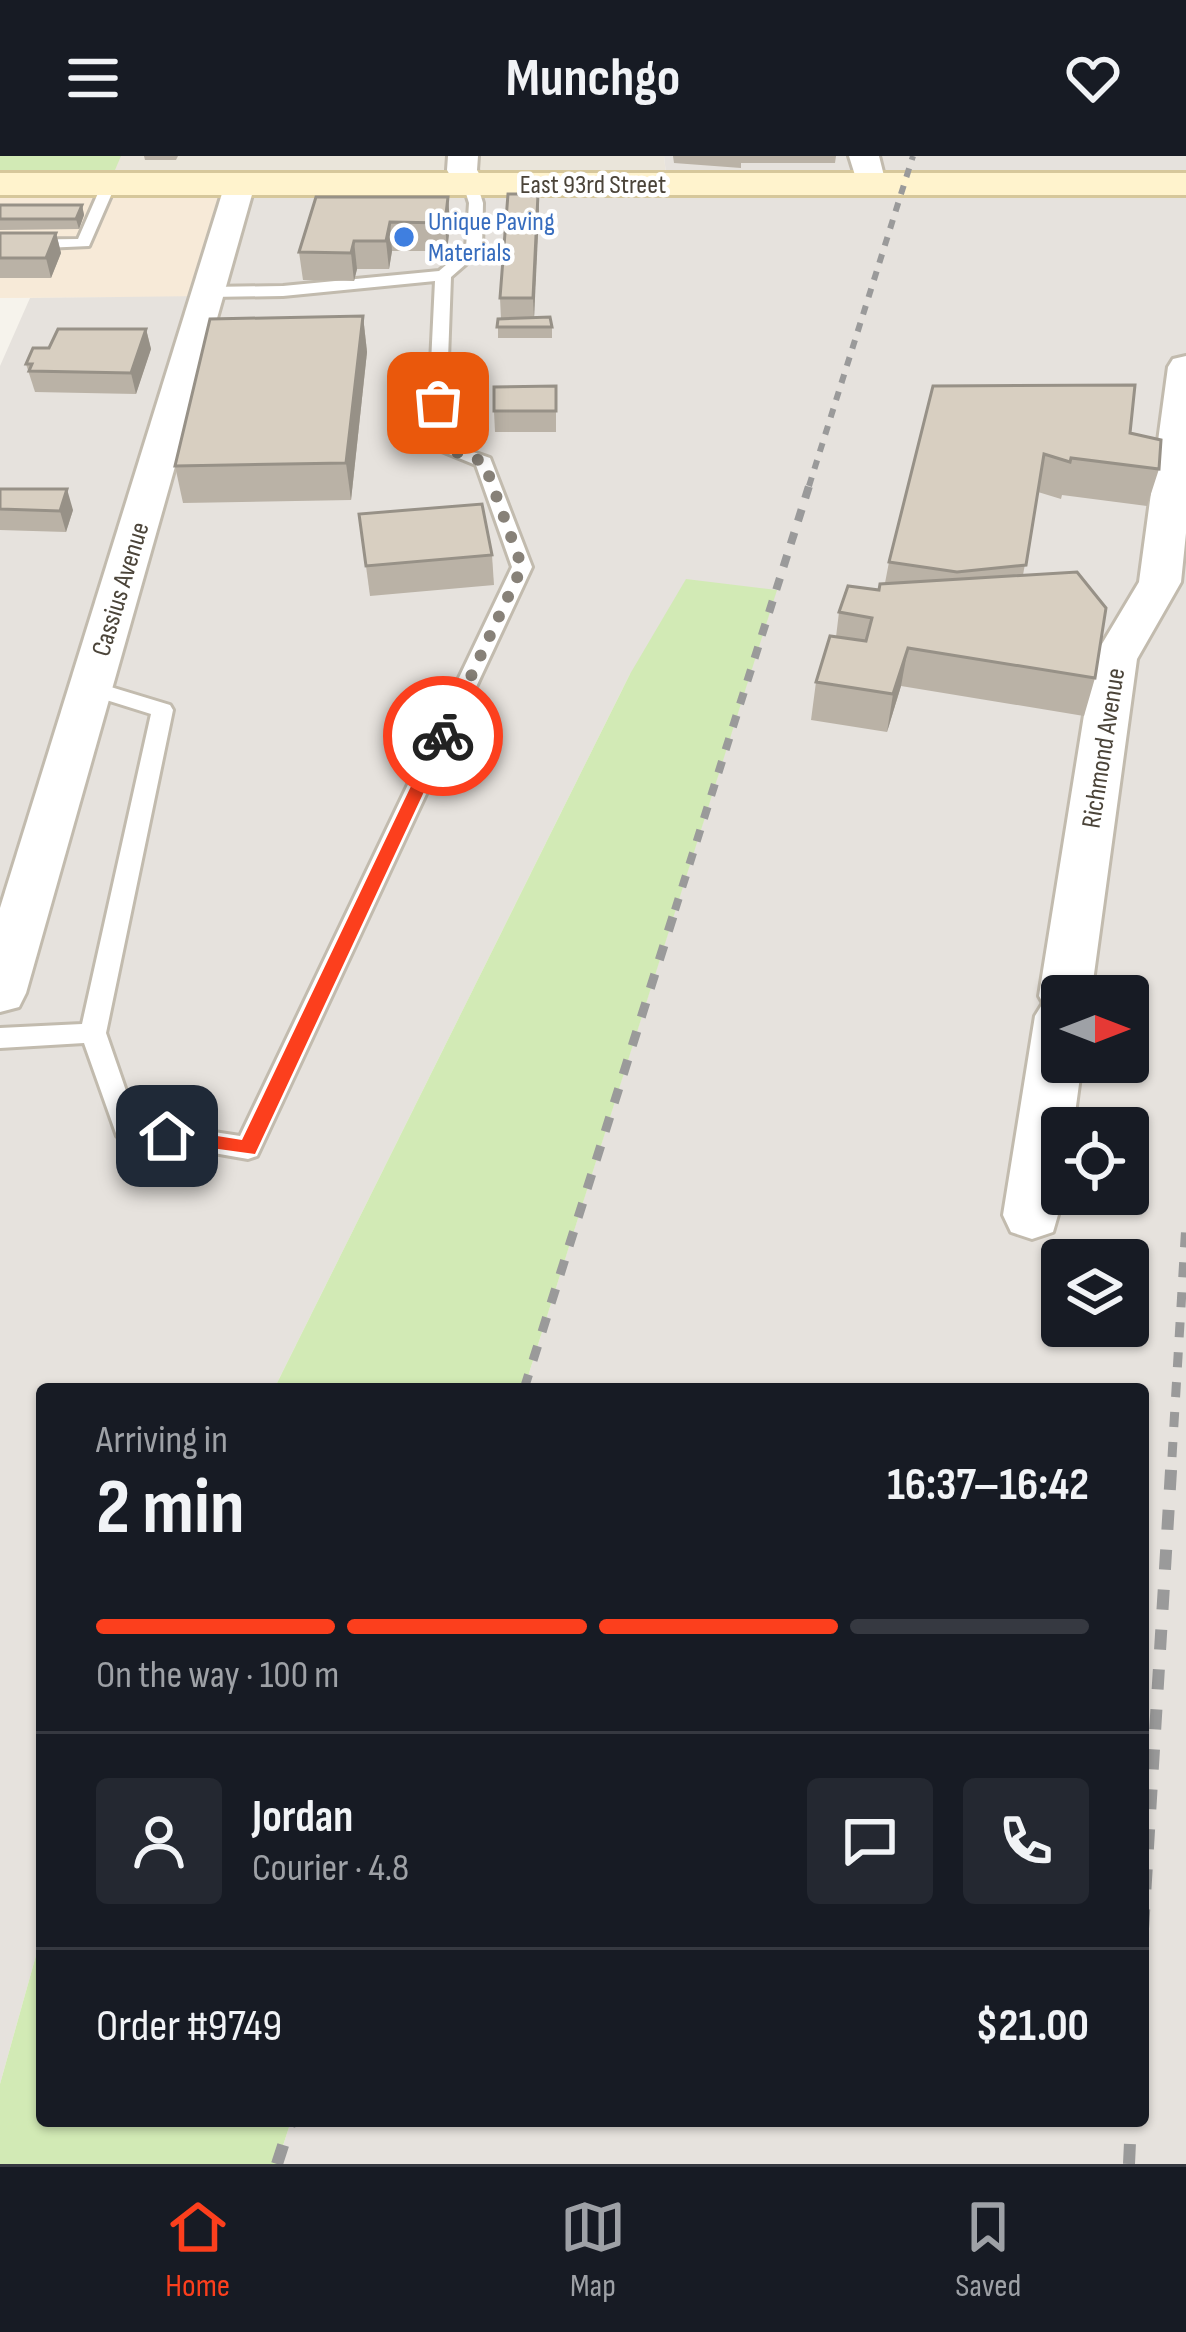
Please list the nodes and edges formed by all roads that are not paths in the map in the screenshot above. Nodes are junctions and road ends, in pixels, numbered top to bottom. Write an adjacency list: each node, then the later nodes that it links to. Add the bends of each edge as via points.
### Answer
1 (467, 170): 2 (main road, East 93rd Street); 3 (main road, East 93rd Street); 8 (lane, via 476,203 474,250)
2 (868, 170): 5 (main road, East 93rd Street)
3 (250, 175): 4 (main road, East 93rd Street); 9 (street, Cassius Avenue)
4 (110, 184): 6 (main road, East 93rd Street); 7 (lane, via 84,243)
5 (1186, 184)
6 (11, 190)
7 (0, 245)
8 (443, 275): 9 (lane); 14 (lane, via 436,445 484,462 522,567 248,1148 126,1130)
9 (208, 292): 11 (street, Cassius Avenue)
10 (1186, 367): 12 (street, Richmond Avenue, via 1160,582 1115,659)
11 (91, 688): 13 (street, Cassius Avenue); 14 (lane, via 162,710)
12 (1068, 975)
13 (0, 993)
14 (93, 1033): 15 (lane)
15 (0, 1038)
16 (1052, 1083): 17 (street)
17 (1032, 1215)

